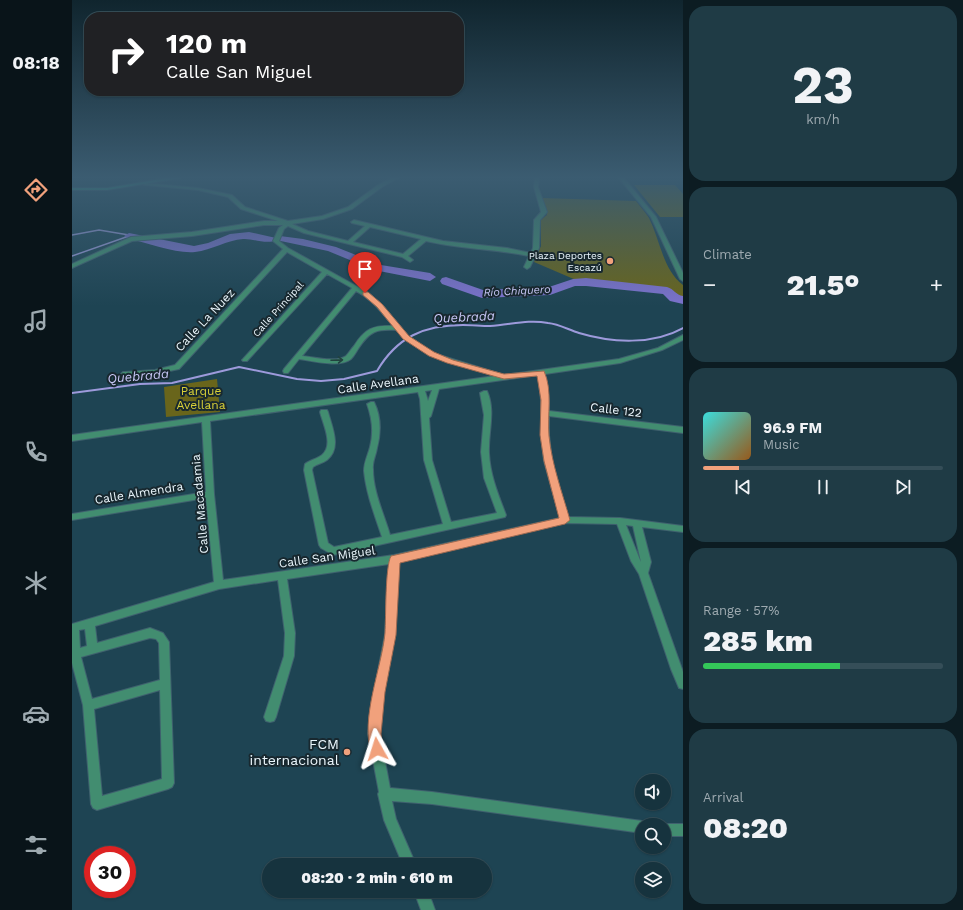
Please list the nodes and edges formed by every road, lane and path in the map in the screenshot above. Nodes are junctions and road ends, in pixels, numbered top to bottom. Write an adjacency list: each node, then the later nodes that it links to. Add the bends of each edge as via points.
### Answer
1 (280, 220): 6 (street)
2 (303, 220): 6 (street)
3 (537, 220): 11 (street, via 537,241)
4 (654, 220): 17 (street)
5 (354, 222): 7 (street)
6 (288, 223): 9 (street, via 306,232); 10 (street, via 282,228 276,241); 14 (street, via 264,223 192,234 131,238)
7 (369, 225): 8 (street); 9 (street)
8 (426, 238): 11 (street, via 455,245); 12 (street)
9 (348, 243): 12 (street)
10 (286, 249): 16 (street); 25 (street, Calle La Nuez, via 176,367 155,372)
11 (533, 255): 15 (street)
12 (404, 256): 13 (street)
13 (410, 260)
14 (72, 266)
15 (527, 266)
16 (326, 271): 18 (street); 22 (street, Calle Principal)
17 (683, 278)
18 (356, 287): 19 (street, via 380,306); 21 (street)
19 (398, 328): 21 (street, one-way to 19, via 345,359 368,330 379,327); 26 (street, via 406,337 431,354)
20 (683, 337): 24 (street, Calle Avellana, via 660,349 632,358)
21 (298, 357): 23 (street)
22 (245, 360)
23 (286, 371)
24 (541, 373): 26 (street, Calle Avellana); 32 (street)
25 (124, 374)
26 (504, 377): 27 (street, Calle Avellana)
27 (436, 387): 28 (street, Calle Avellana); 34 (street)
28 (421, 389): 33 (street, Calle Avellana); 34 (street)
29 (484, 393): 42 (street, via 488,415 484,452 487,471 502,515)
30 (371, 404): 44 (street, via 376,429 375,446 368,460 369,476)
31 (324, 412): 44 (street, via 332,443 331,452 308,466 308,470 324,545 333,550)
32 (545, 413): 35 (street, Calle 122); 39 (street, via 544,435 548,461)
33 (206, 420): 36 (street, Calle Avellana); 37 (street, Calle Macadamia)
34 (425, 423): 42 (street, via 428,460)
35 (683, 430)
36 (72, 438)
37 (210, 494): 38 (street, Calle Almendra); 48 (street, Calle Macadamia)
38 (72, 517)
39 (565, 520): 40 (street, Calle San Miguel); 45 (street, Calle San Miguel)
40 (620, 521): 41 (street, Calle San Miguel); 46 (street)
41 (637, 523): 43 (street, Calle San Miguel); 46 (street, via 646,562)
42 (448, 527): 44 (street)
43 (683, 529)
44 (387, 540)
45 (394, 559): 47 (street, Calle San Miguel); 58 (street, via 390,635 374,734)
46 (643, 573): 53 (street)
47 (282, 575): 48 (street, Calle San Miguel); 57 (street, via 290,633 289,656)
48 (219, 585): 49 (street, Calle San Miguel)
49 (90, 623): 50 (street, Calle San Miguel); 51 (street)
50 (73, 628): 52 (street)
51 (92, 649): 52 (street); 54 (street, via 150,633 159,636 164,642)
52 (75, 654): 56 (street)
53 (679, 668): 55 (street)
54 (166, 683): 56 (street); 56 (street, via 168,783 96,804)
55 (683, 684)
56 (88, 705)
57 (270, 718)
58 (384, 794): 59 (street); 62 (street, via 390,820)
59 (635, 825)
60 (671, 830): 61 (street)
61 (683, 830)
62 (407, 858)
63 (424, 898): 64 (street)
64 (428, 910)

